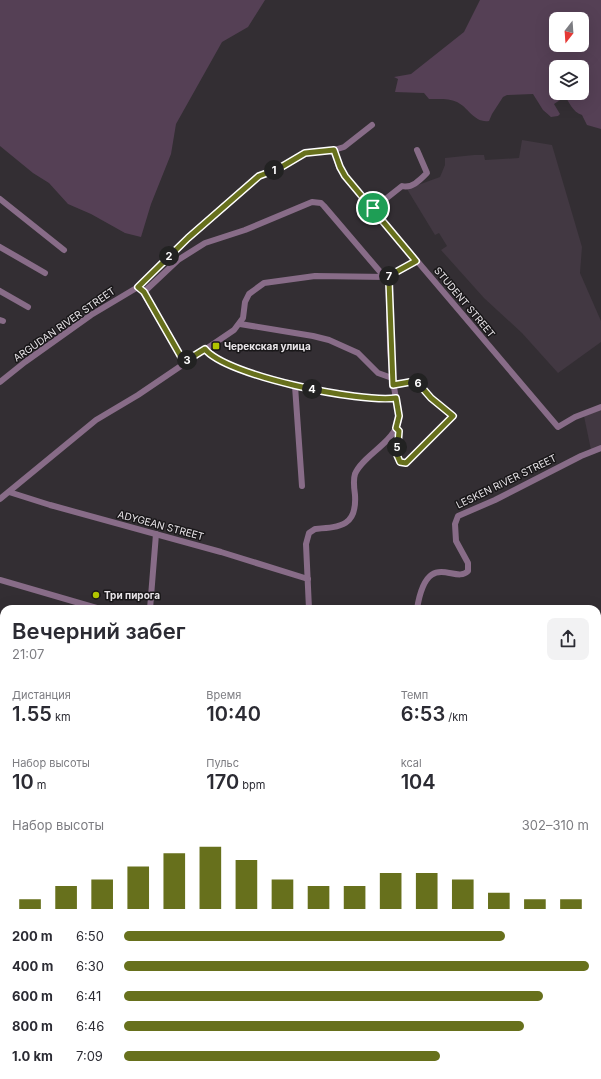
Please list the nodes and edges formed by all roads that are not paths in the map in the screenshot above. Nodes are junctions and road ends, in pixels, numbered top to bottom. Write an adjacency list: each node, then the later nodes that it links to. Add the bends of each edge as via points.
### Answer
1 (372, 126): 2 (street, ARGUDAN RIVER STREET, via 352,142)
2 (334, 150): 5 (street, STUDENT STREET, via 342,172); 11 (street, ARGUDAN RIVER STREET, via 305,153 278,169 259,176 188,238)
3 (417, 150): 5 (street, via 427,173 411,186 402,186)
4 (0, 199): 7 (street)
5 (373, 208): 8 (street, STUDENT STREET)
6 (0, 247): 9 (street)
7 (64, 250)
8 (416, 261): 10 (street); 22 (street, STUDENT STREET, via 558,427)
9 (45, 273)
10 (387, 277): 13 (street, via 326,208 315,202 205,243 178,260); 15 (street, via 315,276 264,283 247,296); 19 (street)
11 (138, 287): 13 (street); 18 (street, ARGUDAN RIVER STREET, via 91,315)
12 (0, 291): 14 (street)
13 (144, 292): 17 (street)
14 (28, 307)
15 (240, 324): 16 (street); 19 (street, via 329,340 358,353 378,373)
16 (205, 349): 17 (street); 20 (street, via 213,358 231,367)
17 (184, 362): 26 (street, via 138,395 96,420)
18 (0, 382)
19 (392, 382): 21 (street); 23 (street, via 418,383 453,416 406,463 400,462 397,458 399,431)
20 (295, 386): 21 (street, via 371,400); 25 (street)
21 (396, 398): 23 (street, via 399,416)
22 (601, 407)
23 (396, 428): 30 (street, via 357,471 354,480 355,509 349,521 339,526 315,529 309,533 306,544)
24 (601, 448): 36 (street, LESKEN RIVER STREET, via 458,516 455,521 456,541 468,563 468,571 462,574 436,572 425,584)
25 (302, 486)
26 (9, 492): 27 (street); 28 (street, ADYGEAN STREET)
27 (0, 499)
28 (156, 534): 30 (street, ADYGEAN STREET); 34 (street)
29 (0, 580): 31 (street)
30 (308, 580): 35 (street)
31 (77, 602): 32 (street); 33 (street)
32 (76, 605)
33 (87, 605)
34 (150, 605)
35 (309, 605)
36 (418, 605)

